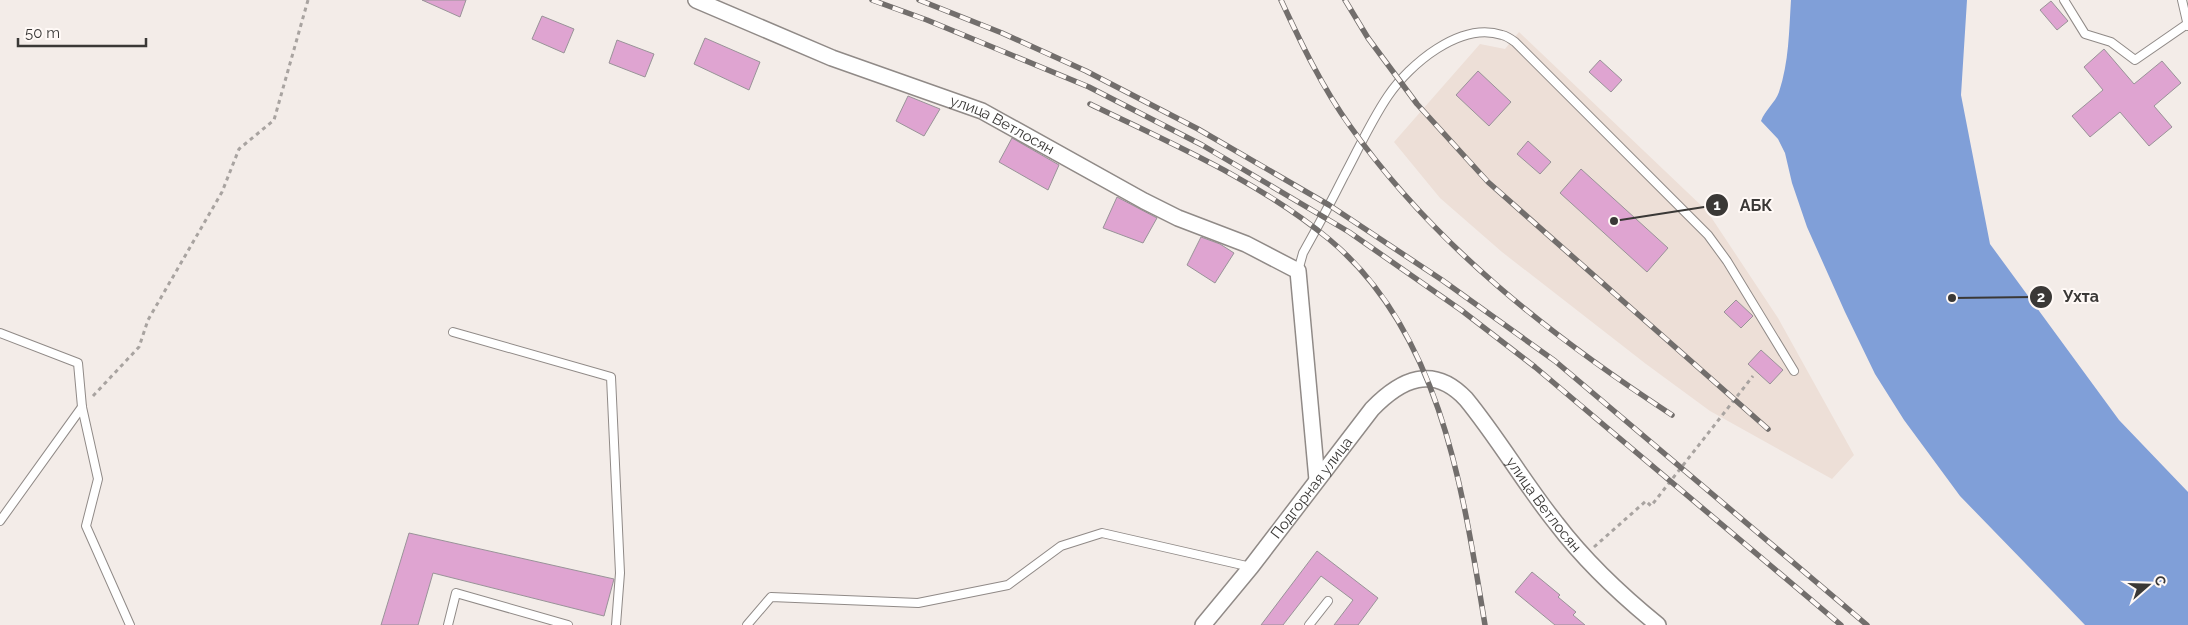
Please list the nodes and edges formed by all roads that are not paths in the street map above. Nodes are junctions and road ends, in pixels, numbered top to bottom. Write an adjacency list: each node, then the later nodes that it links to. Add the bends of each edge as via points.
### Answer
1 (696, 0): 5 (street, улица Ветлосян, via 832,58 982,111 1144,202 1246,244)
2 (2064, 0): 4 (lane, via 2085,34 2111,42 2135,60)
3 (2182, 0): 4 (lane)
4 (2187, 25)
5 (1298, 271): 8 (lane, via 1303,254 1388,96 1428,55 1459,38 1480,33 1501,34 1515,42 1708,235); 11 (street)
6 (453, 332): 18 (lane, via 611,377 620,573)
7 (0, 333): 10 (lane, via 78,363)
8 (1794, 371)
9 (1436, 379): 11 (street, Подгорная улица, via 1418,379 1389,393 1372,409); 22 (street, улица Ветлосян, via 1466,399 1556,523 1584,556)
10 (82, 407): 12 (lane); 15 (lane, via 98,479 86,526)
11 (1316, 480): 13 (street, Подгорная улица)
12 (0, 521)
13 (1251, 567): 19 (lane, via 1102,532 1061,546 1008,585 918,603 771,597); 20 (street, Подгорная улица)
14 (1328, 601): 21 (lane)
15 (130, 625)
16 (448, 625): 17 (lane, via 456,593)
17 (568, 625)
18 (616, 625)
19 (747, 625)
20 (1203, 625)
21 (1308, 625)
22 (1658, 625)

